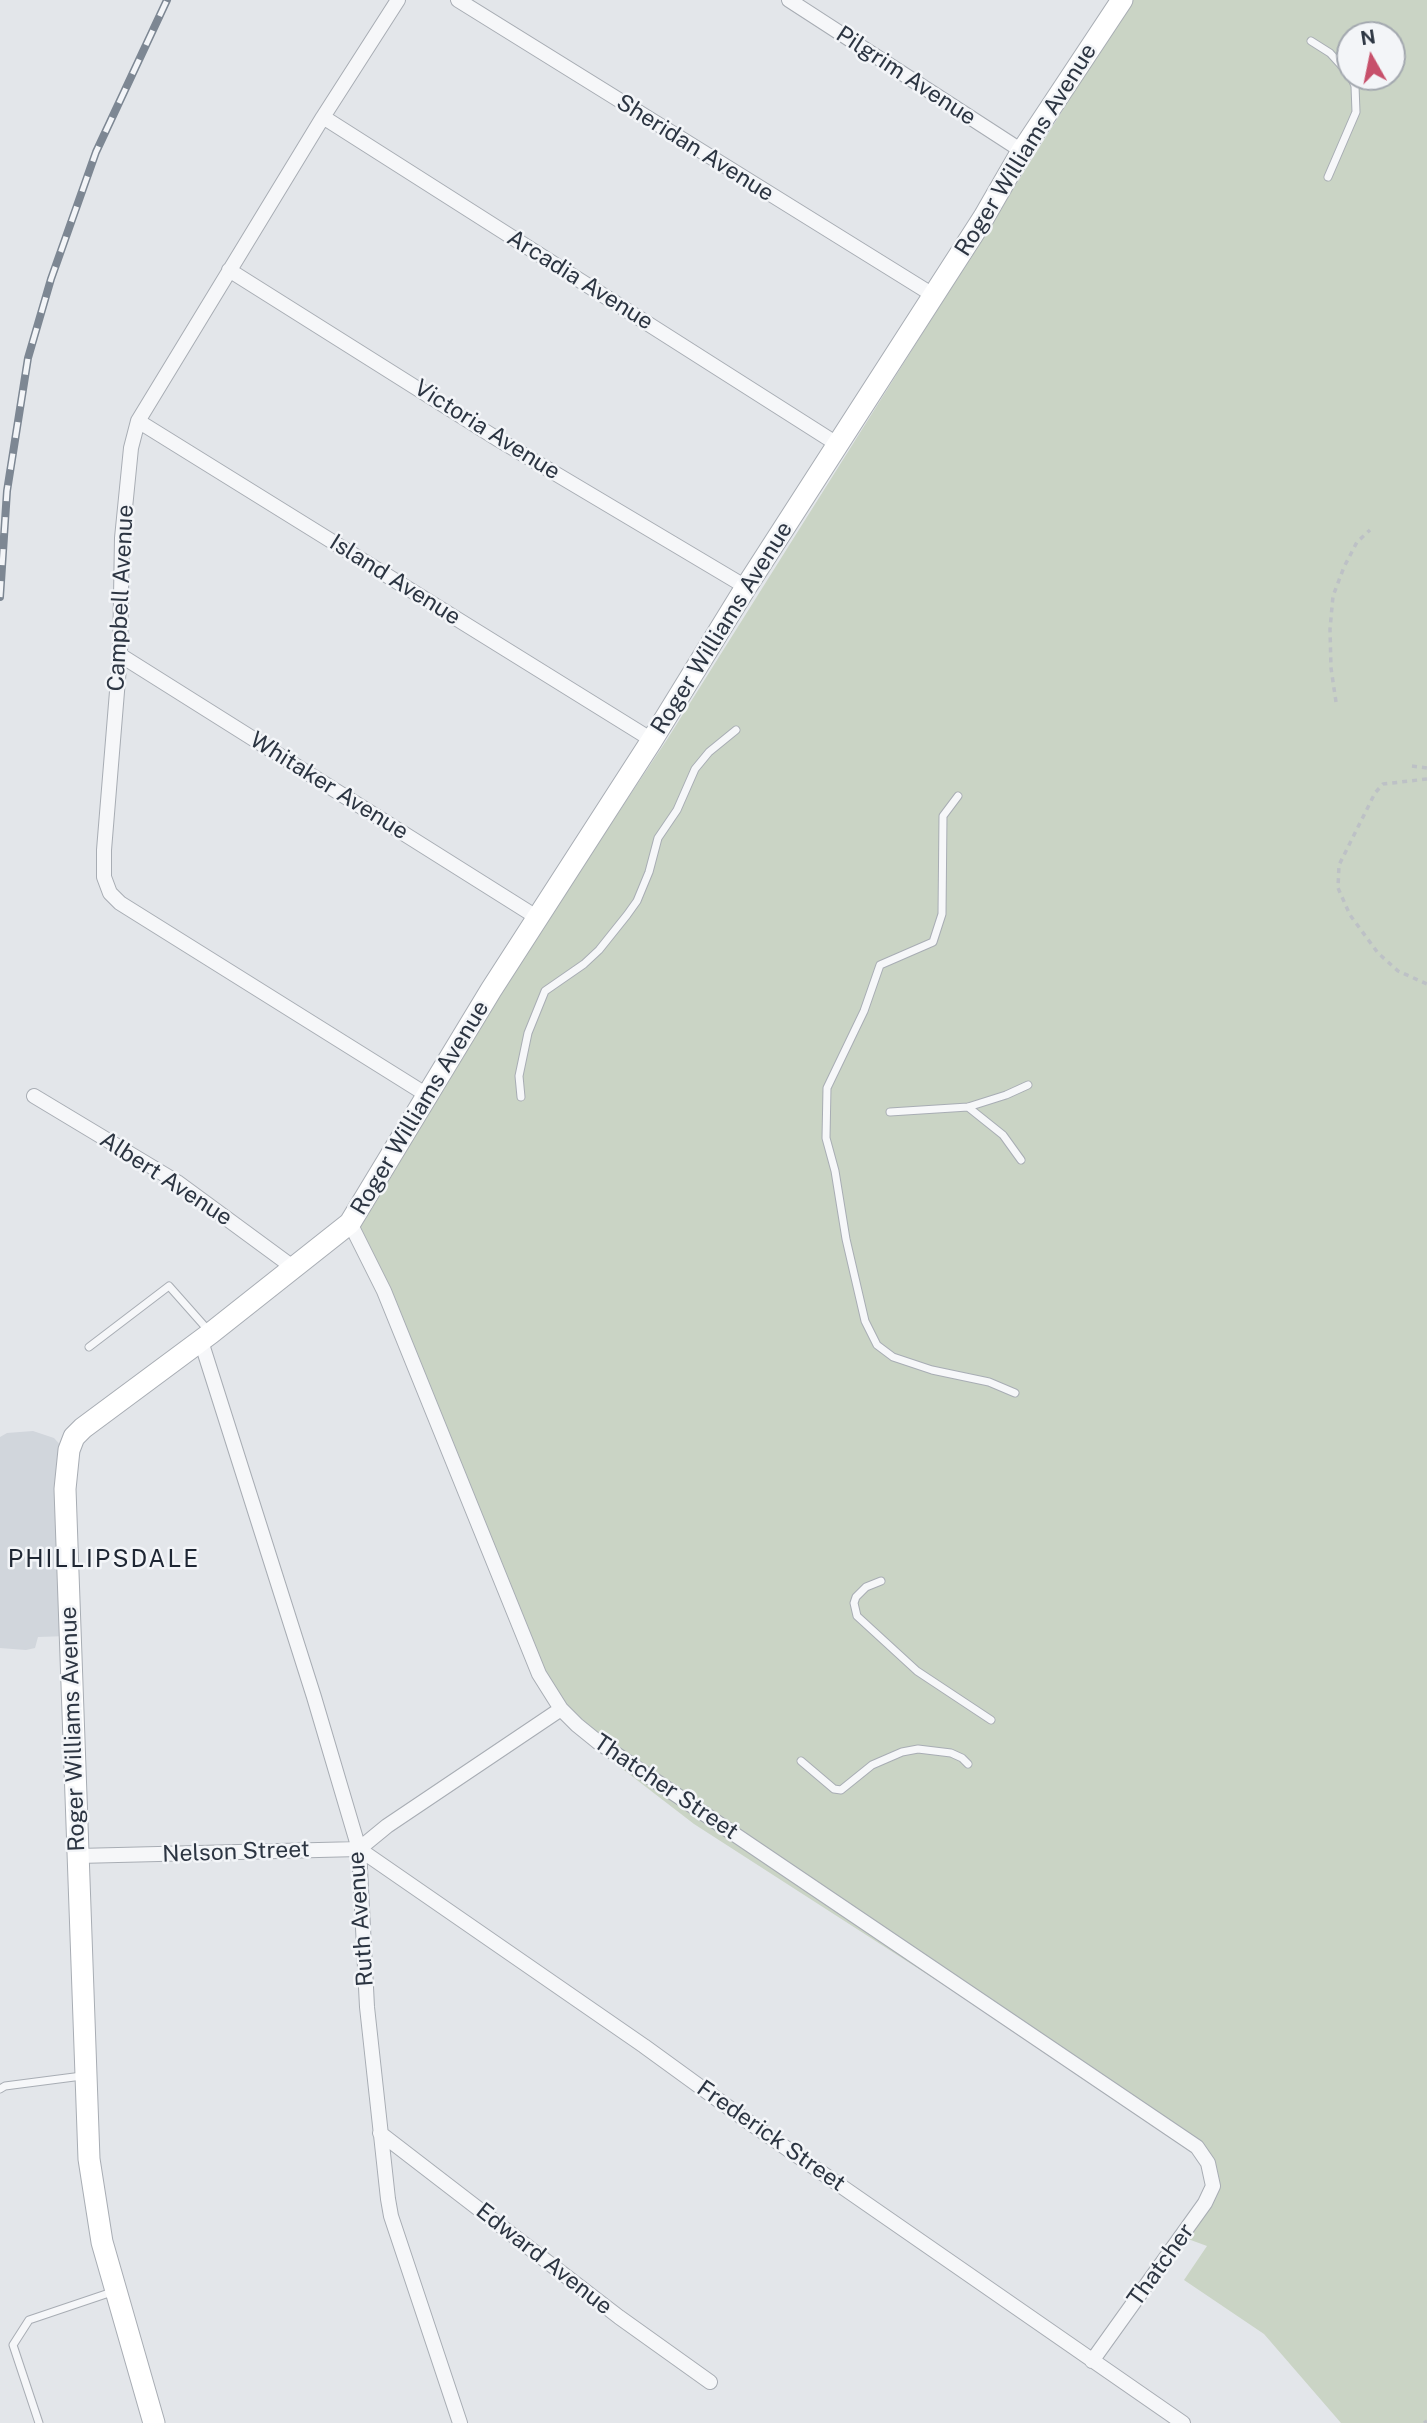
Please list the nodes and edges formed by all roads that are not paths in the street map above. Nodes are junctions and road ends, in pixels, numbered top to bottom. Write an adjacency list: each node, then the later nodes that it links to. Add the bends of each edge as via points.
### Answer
1 (398, 0): 8 (street, Campbell Avenue)
2 (458, 0): 12 (street, Sheridan Avenue)
3 (789, 0): 9 (street, Pilgrim Avenue)
4 (1119, 1): 9 (main road, Roger Williams Avenue)
5 (1311, 41): 6 (lane)
6 (1336, 60)
7 (1355, 91): 10 (lane, via 1356,112)
8 (323, 117): 11 (street, Campbell Avenue); 14 (street, Arcadia Avenue)
9 (1023, 151): 12 (main road, Roger Williams Avenue)
10 (1328, 177)
11 (229, 270): 13 (street, Campbell Avenue); 15 (street, Victoria Avenue, via 499,440)
12 (933, 295): 14 (main road, Roger Williams Avenue)
13 (138, 421): 16 (street, Campbell Avenue, via 122,538); 18 (street, Island Avenue)
14 (837, 444): 15 (main road, Roger Williams Avenue)
15 (746, 587): 18 (main road, Roger Williams Avenue)
16 (120, 655): 20 (street, Whitaker Avenue); 22 (street, Campbell Avenue, via 104,850 104,877 110,894)
17 (736, 730): 24 (lane, via 695,769 677,810 658,838 649,872 627,915 599,950 545,991 528,1033 519,1076)
18 (652, 740): 20 (main road, Roger Williams Avenue)
19 (958, 796): 32 (lane, via 943,816 942,914 933,942 880,965 864,1011 827,1088 826,1138 865,1321 877,1345 893,1357 989,1382)
20 (538, 918): 22 (main road, Roger Williams Avenue)
21 (1028, 1085): 25 (lane)
22 (427, 1095): 28 (main road, Roger Williams Avenue)
23 (34, 1096): 29 (street, Albert Avenue, via 177,1182)
24 (521, 1097)
25 (968, 1107): 26 (lane); 27 (lane, via 1003,1135)
26 (890, 1112)
27 (1021, 1160)
28 (350, 1223): 29 (main road, Roger Williams Avenue); 34 (street, Thatcher Street, via 384,1291 539,1674)
29 (294, 1268): 30 (main road, Roger Williams Avenue)
30 (206, 1337): 31 (lane, via 169,1286); 38 (street, Ruth Avenue); 39 (main road, Roger Williams Avenue, via 83,1428 69,1450 65,1489)
31 (89, 1347)
32 (1015, 1394)
33 (881, 1581): 35 (lane, via 856,1597 857,1616 918,1671)
34 (561, 1709): 38 (street); 43 (street, Thatcher Street, via 598,1742 1197,2147)
35 (990, 1720)
36 (801, 1761): 37 (lane, via 841,1790 872,1765 902,1752 951,1753)
37 (968, 1764)
38 (359, 1849): 39 (street, Nelson Street); 42 (street, Ruth Avenue, via 367,2007); 45 (street, Frederick Street)
39 (78, 1856): 40 (main road, Roger Williams Avenue)
40 (85, 2076): 41 (lane); 44 (main road, Roger Williams Avenue, via 94,2198)
41 (0, 2089)
42 (380, 2133): 46 (street, Edward Avenue); 49 (street, Ruth Avenue, via 391,2216)
43 (1208, 2163): 45 (street, Thatcher, via 1213,2186 1205,2203)
44 (116, 2291): 47 (lane, via 29,2320 13,2345); 48 (main road, Roger Williams Avenue)
45 (1091, 2361): 50 (street, Frederick Street)
46 (710, 2382)
47 (38, 2423)
48 (154, 2423)
49 (460, 2423)
50 (1183, 2423)

